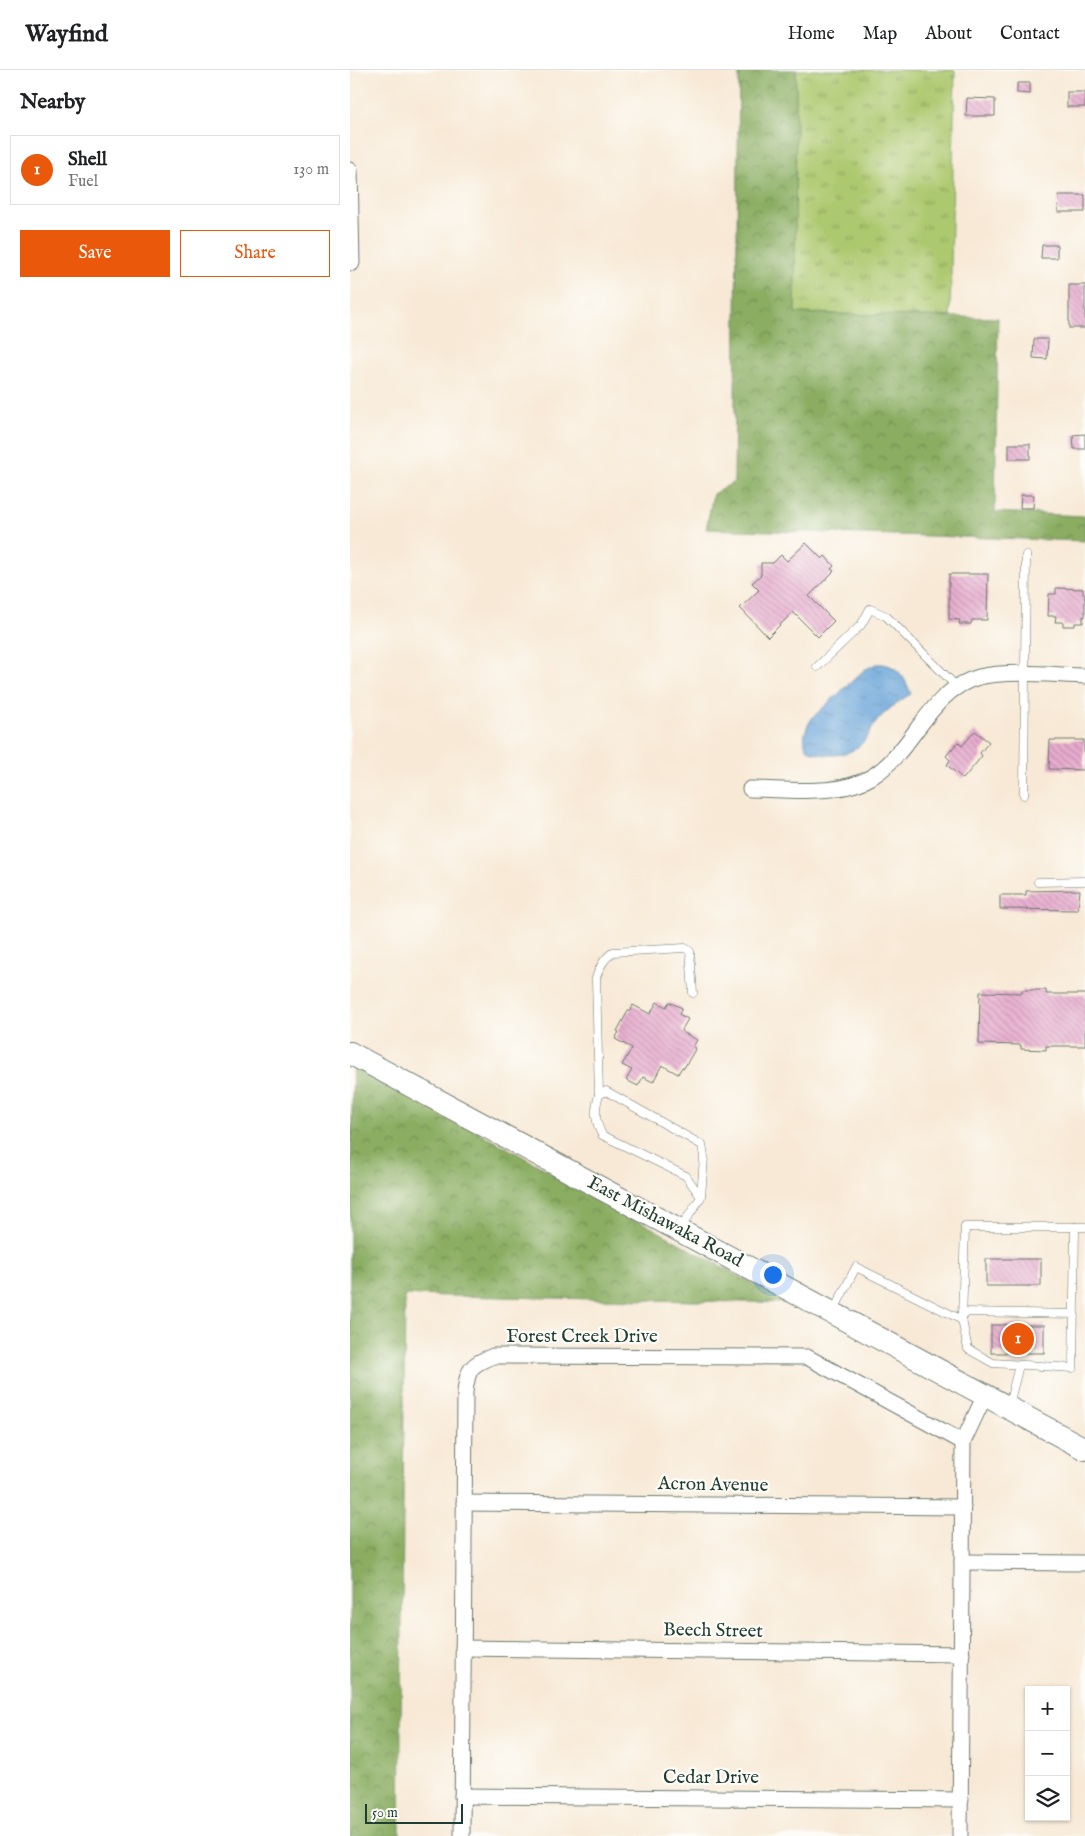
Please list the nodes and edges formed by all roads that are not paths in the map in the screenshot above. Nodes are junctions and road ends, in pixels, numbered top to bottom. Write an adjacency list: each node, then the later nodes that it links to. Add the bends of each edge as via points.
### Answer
1 (350, 170): 2 (street)
2 (352, 263)
3 (1026, 555): 5 (lane)
4 (817, 667): 7 (lane, via 861,625 870,609 886,616)
5 (1024, 674): 6 (street); 7 (street, via 978,677); 9 (lane)
6 (1085, 676)
7 (956, 687): 8 (street, via 886,766 872,777 831,790)
8 (750, 789)
9 (1024, 795)
10 (1085, 881): 11 (lane)
11 (1038, 882)
12 (693, 993): 14 (lane, via 690,951 685,948 613,952 604,959 596,978)
13 (350, 1053): 18 (main road, East Mishawaka Road)
14 (599, 1095): 15 (lane, via 595,1107 596,1124 602,1135 686,1176); 15 (lane, via 606,1091 702,1145)
15 (701, 1197): 18 (lane)
16 (1075, 1227): 17 (lane); 20 (lane); 21 (lane, via 965,1227)
17 (1085, 1227)
18 (679, 1230): 19 (main road, East Mishawaka Road)
19 (832, 1313): 21 (lane, via 856,1267); 23 (main road, East Mishawaka Road)
20 (1074, 1314): 21 (lane); 22 (lane, via 1073,1368)
21 (962, 1316): 22 (lane, via 968,1349 993,1363)
22 (1018, 1365): 24 (lane)
23 (985, 1395): 24 (main road, East Mishawaka Road); 25 (street)
24 (1008, 1408): 26 (main road, East Mishawaka Road)
25 (963, 1442): 27 (street, Forest Creek Drive, via 807,1357 493,1356 476,1363 467,1374); 28 (street)
26 (1085, 1449)
27 (464, 1503): 28 (street, Acron Avenue); 31 (street, Forest Creek Drive)
28 (962, 1507): 29 (street)
29 (962, 1562): 30 (street); 32 (street)
30 (1085, 1563)
31 (463, 1648): 32 (street, Beech Street); 33 (street, Forest Creek Drive)
32 (962, 1654): 34 (street)
33 (462, 1796): 34 (street, Cedar Drive); 35 (street, Forest Creek Drive)
34 (961, 1800): 36 (street)
35 (462, 1836)
36 (960, 1836)

